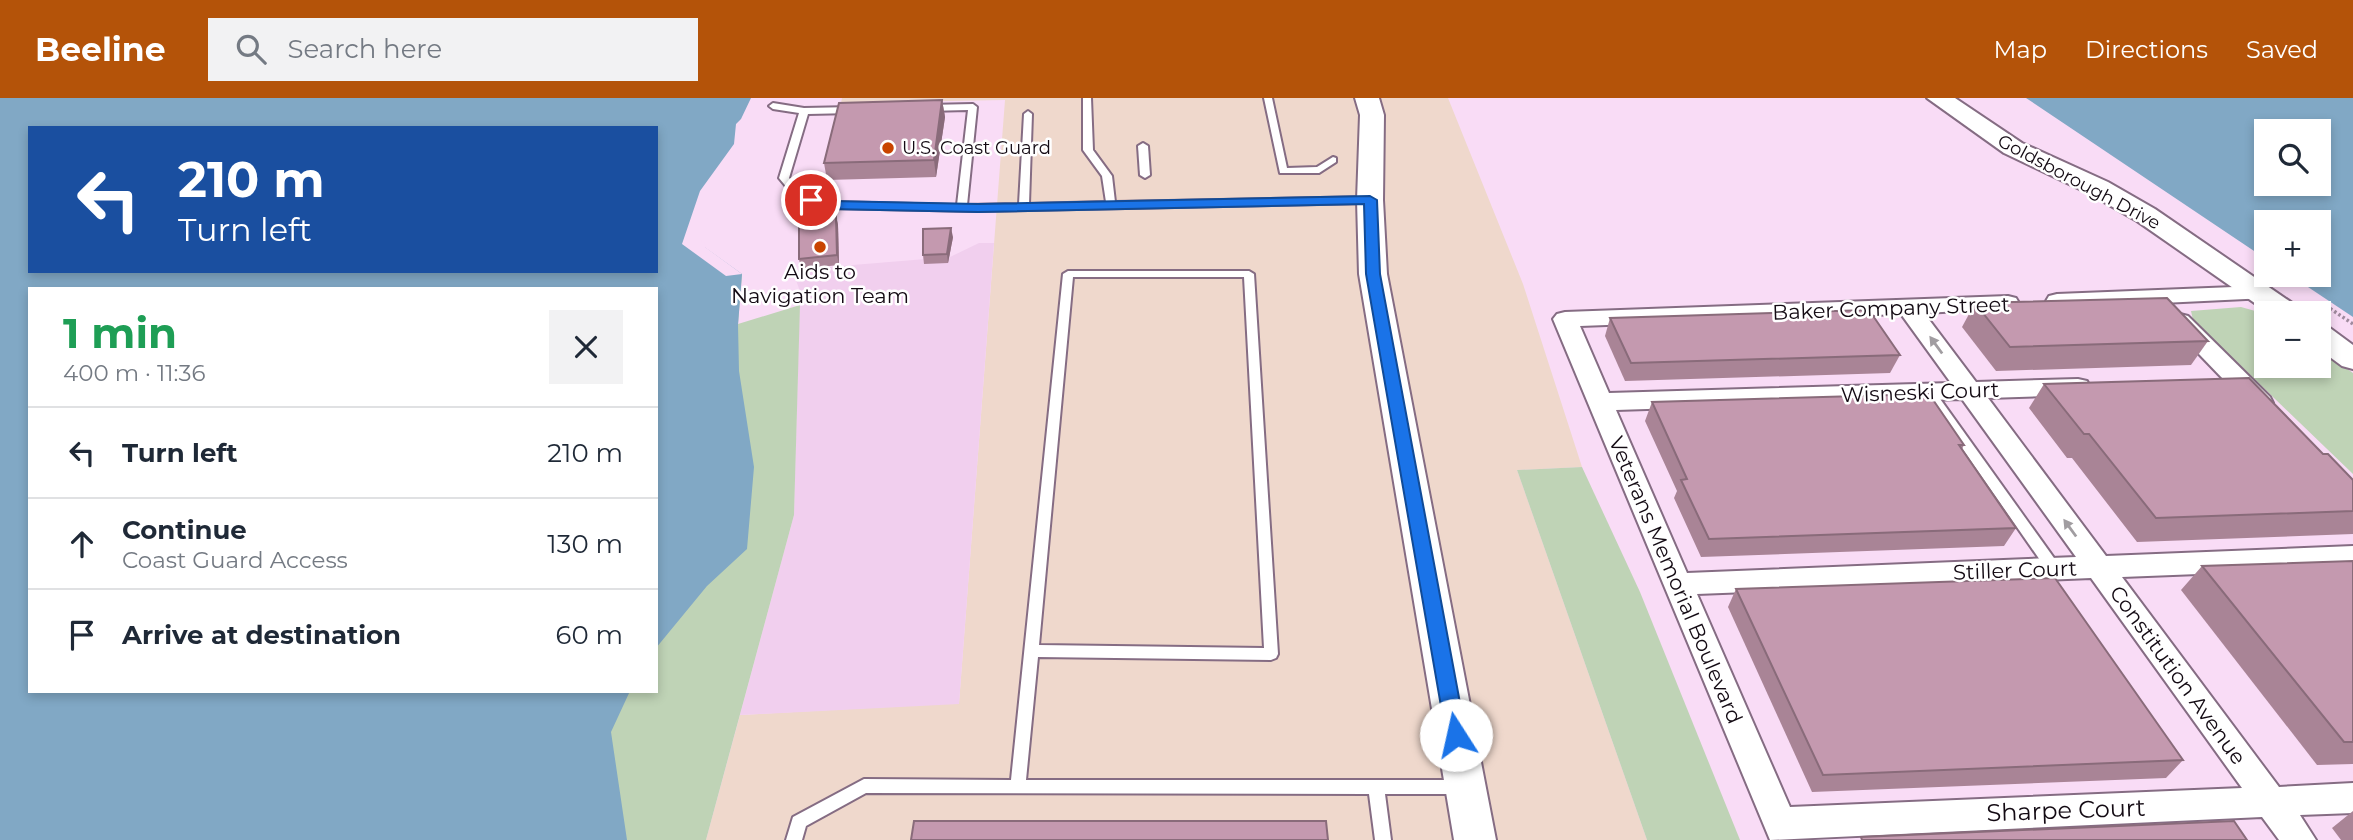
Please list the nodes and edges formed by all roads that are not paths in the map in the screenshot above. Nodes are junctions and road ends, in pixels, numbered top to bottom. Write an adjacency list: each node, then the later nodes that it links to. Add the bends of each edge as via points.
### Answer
1 (1087, 98): 14 (lane, via 1088,150 1107,176)
2 (1268, 98): 11 (lane, via 1283,171 1319,170)
3 (1367, 98): 13 (street, via 1372,115)
4 (1939, 98): 17 (street, Goldsborough Drive, via 2003,142 2131,205)
5 (773, 106): 8 (lane)
6 (921, 108): 16 (lane, via 972,107)
7 (869, 109): 8 (lane)
8 (804, 111): 16 (lane, via 784,178 797,194 830,205)
9 (1028, 114): 15 (lane)
10 (1143, 146): 12 (lane)
11 (1333, 160)
12 (1145, 175)
13 (1370, 200): 14 (lane); 37 (street, via 1373,274)
14 (1111, 205): 15 (lane)
15 (1024, 207): 16 (lane)
16 (962, 208)
17 (2259, 293): 18 (street, Baker Company Street); 19 (street, Goldsborough Drive)
18 (2157, 298): 20 (street, Baker Company Street); 24 (street)
19 (2278, 301)
20 (1908, 307): 21 (street, Baker Company Street); 27 (street, Constitution Avenue, one-way to 20)
21 (1565, 319): 29 (street, Veterans Memorial Boulevard)
22 (2331, 343): 23 (street)
23 (2353, 359)
24 (2239, 382): 25 (street); 30 (street)
25 (2210, 383)
26 (2098, 386): 27 (street, Wisneski Court)
27 (1969, 391): 28 (street, Wisneski Court); 32 (street, Constitution Avenue, one-way to 27)
28 (1929, 392): 29 (street, Wisneski Court); 33 (lane)
29 (1600, 402): 34 (street, Veterans Memorial Boulevard)
30 (2278, 419)
31 (2353, 557): 32 (street, Stiller Court)
32 (2099, 567): 33 (street, Stiller Court); 40 (street, Constitution Avenue)
33 (2054, 569): 34 (street, Stiller Court)
34 (1678, 584): 41 (street, Veterans Memorial Boulevard)
35 (1031, 652): 35 (lane, via 1068,274 1249,274 1271,654); 36 (lane)
36 (1018, 786): 38 (lane); 42 (lane, via 864,786 799,822)
37 (1466, 787): 38 (lane); 44 (street)
38 (1376, 788): 43 (lane)
39 (2353, 798): 40 (street, Sharpe Court)
40 (2271, 801): 41 (street, Sharpe Court, via 2221,812); 45 (street, Constitution Avenue)
41 (1784, 831)
42 (794, 840)
43 (1383, 840)
44 (1475, 840)
45 (2299, 840)

